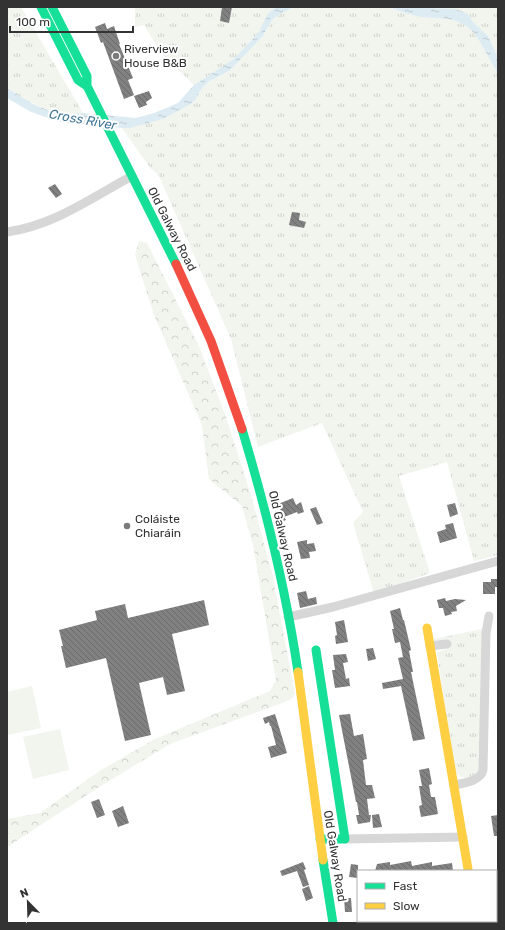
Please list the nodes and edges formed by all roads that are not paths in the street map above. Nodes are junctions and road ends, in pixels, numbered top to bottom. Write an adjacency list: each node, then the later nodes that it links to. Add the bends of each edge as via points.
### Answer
1 (41, 7): 3 (main road, via 78,80)
2 (52, 7): 3 (main road, via 87,76)
3 (87, 86): 4 (main road, Old Galway Road)
4 (132, 176): 5 (street, via 59,217); 8 (main road, Old Galway Road, via 187,285 238,417 262,496)
5 (7, 232)
6 (498, 561): 8 (street)
7 (489, 616): 13 (street, via 486,633 484,770 478,778)
8 (288, 617): 16 (main road, Old Galway Road)
9 (427, 628): 11 (main road)
10 (447, 644): 11 (street)
11 (430, 646): 13 (main road)
12 (316, 650): 15 (main road)
13 (454, 785): 14 (main road)
14 (463, 837): 15 (street); 17 (main road)
15 (345, 838): 16 (main road)
16 (320, 839): 18 (main road, Old Galway Road)
17 (468, 869)
18 (333, 923)

